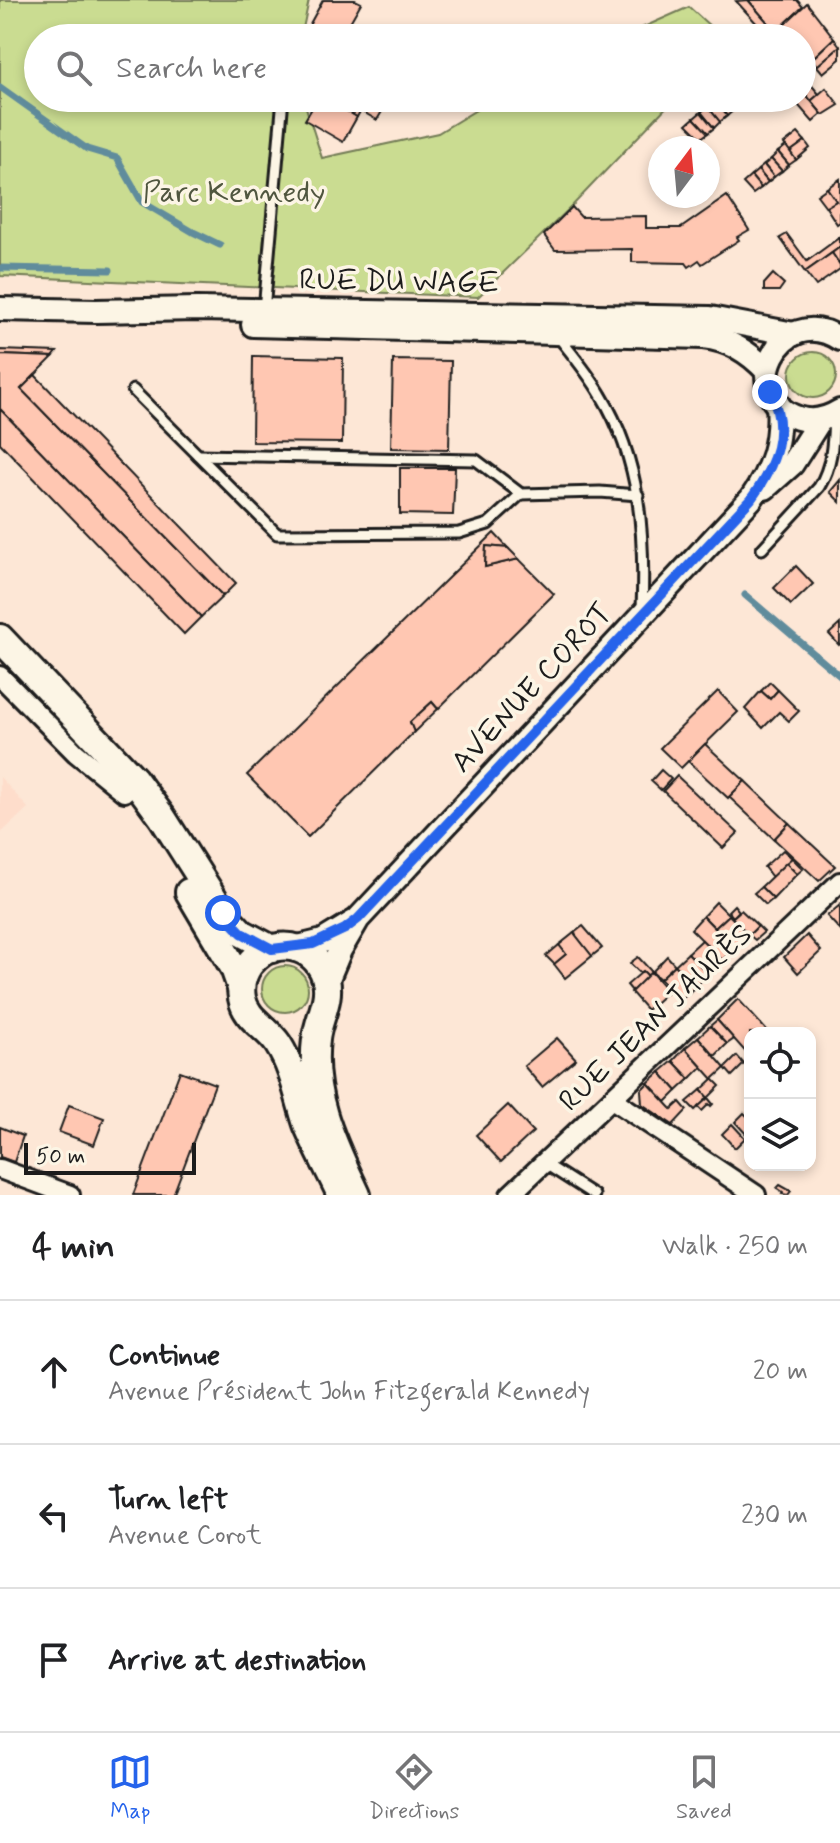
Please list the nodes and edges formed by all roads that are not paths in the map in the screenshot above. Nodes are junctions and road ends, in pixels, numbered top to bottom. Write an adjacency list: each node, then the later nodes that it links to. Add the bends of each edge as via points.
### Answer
1 (282, 112): 3 (lane)
2 (0, 309): 3 (street, RUE DU WAGE)
3 (264, 317): 4 (street, RUE DU WAGE); 5 (street, RUE DU WAGE); 6 (street, RUE DU WAGE, via 710,318)
4 (0, 319)
5 (555, 332): 8 (street, RUE DU WAGE, via 714,338 743,350); 14 (lane, via 610,411)
6 (794, 334): 7 (street, via 813,330); 8 (street, via 774,351)
7 (837, 336)
8 (767, 371): 10 (street, AVENUE COROT)
9 (133, 390): 12 (lane)
10 (778, 404): 11 (street, via 806,420); 15 (street, AVENUE COROT, via 777,449)
11 (831, 415): 15 (street, AVENUE COROT, via 792,464); 16 (lane, via 833,454 825,478)
12 (198, 455): 13 (lane, via 476,460); 13 (lane, via 277,534 459,533 488,524)
13 (521, 494): 14 (lane)
14 (638, 495): 17 (lane, via 644,551)
15 (751, 499): 17 (street, AVENUE COROT)
16 (762, 549)
17 (642, 615): 23 (street, AVENUE COROT)
18 (0, 638): 24 (main road, via 134,779 223,913 242,933)
19 (0, 662): 21 (main road)
20 (0, 676): 21 (street, via 76,753)
21 (124, 792): 26 (main road, via 169,856)
22 (840, 882): 29 (street, RUE JEAN JAURÈS)
23 (358, 919): 24 (street, AVENUE COROT, via 323,941); 25 (street, AVENUE COROT)
24 (283, 948): 25 (main road, via 315,960); 26 (main road, via 260,954)
25 (327, 981): 27 (main road)
26 (241, 988): 28 (main road, via 249,1015)
27 (321, 1012): 28 (main road, via 300,1030 279,1033); 32 (main road, via 315,1053 319,1093)
28 (265, 1028): 32 (main road, via 291,1069 309,1128)
29 (612, 1099): 30 (street, RUE JEAN JAURÈS); 36 (street)
30 (544, 1163): 34 (street, RUE JEAN JAURÈS); 35 (lane)
31 (0, 1169): 33 (street)
32 (346, 1188)
33 (70, 1195)
34 (510, 1195)
35 (594, 1195)
36 (756, 1195)

